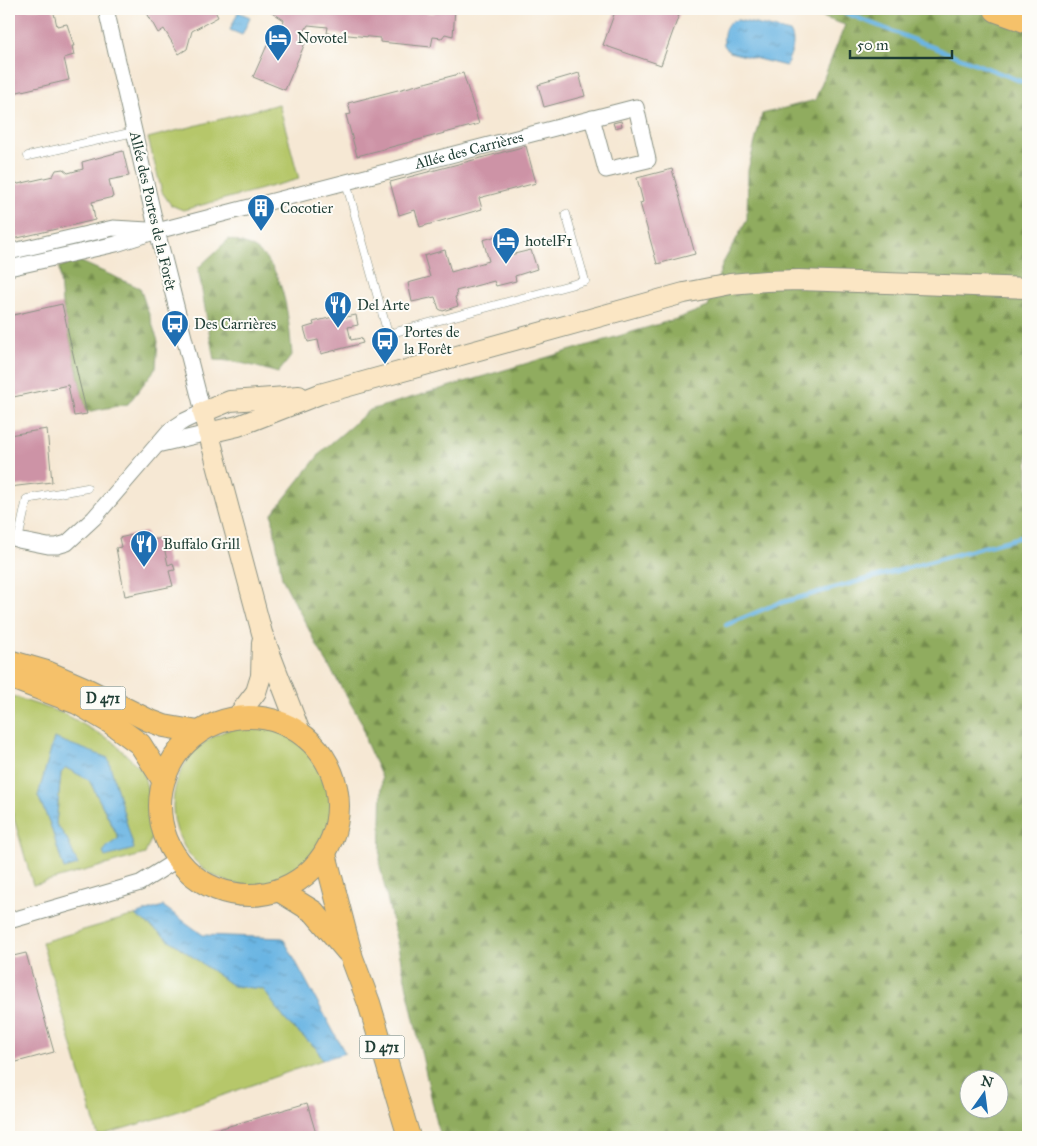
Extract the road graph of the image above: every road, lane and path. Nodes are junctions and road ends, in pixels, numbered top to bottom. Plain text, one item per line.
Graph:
1 (106, 9) edge
2 (997, 9) edge
3 (1028, 20) edge
4 (592, 118) junction
5 (134, 132) junction
6 (28, 156) dead end
7 (346, 182) junction
8 (566, 214) dead end
9 (156, 231) junction
10 (9, 252) edge
11 (9, 268) edge
12 (1028, 288) edge
13 (320, 394) junction
14 (203, 412) junction
15 (238, 426) junction
16 (208, 433) junction
17 (157, 445) junction
18 (217, 469) junction
19 (87, 488) dead end
20 (13, 538) edge
21 (262, 633) junction
22 (9, 661) edge
23 (9, 677) edge
24 (237, 717) junction
25 (198, 732) junction
26 (300, 732) junction
27 (163, 780) junction
28 (325, 854) junction
29 (177, 860) junction
30 (280, 891) junction
31 (9, 921) edge
32 (352, 958) junction
33 (409, 1137) edge

1 - 5 street, Allée des Portes de la Forêt
2 - 3 highway
4 - 4 street, Allée des Carrières
4 - 7 street, Allée des Carrières
5 - 6 lane
5 - 9 street, Allée des Portes de la Forêt
7 - 8 lane
7 - 9 street, Allée des Carrières
9 - 10 street
9 - 11 street
9 - 14 street, Allée des Portes de la Forêt
12 - 13 main road
13 - 14 main road
13 - 15 main road
14 - 16 main road
14 - 17 street
15 - 16 main road
15 - 18 main road
16 - 17 street
16 - 18 main road
17 - 20 street
18 - 21 main road
19 - 20 lane
21 - 24 main road
21 - 26 main road
22 - 25 main road, D 471
23 - 27 main road, D 471
24 - 25 main road
24 - 26 main road
25 - 27 main road
26 - 28 main road
27 - 29 main road
28 - 30 main road
28 - 32 main road, D 471
29 - 30 main road
29 - 31 street
30 - 32 main road, D 471
32 - 33 main road, D 471

